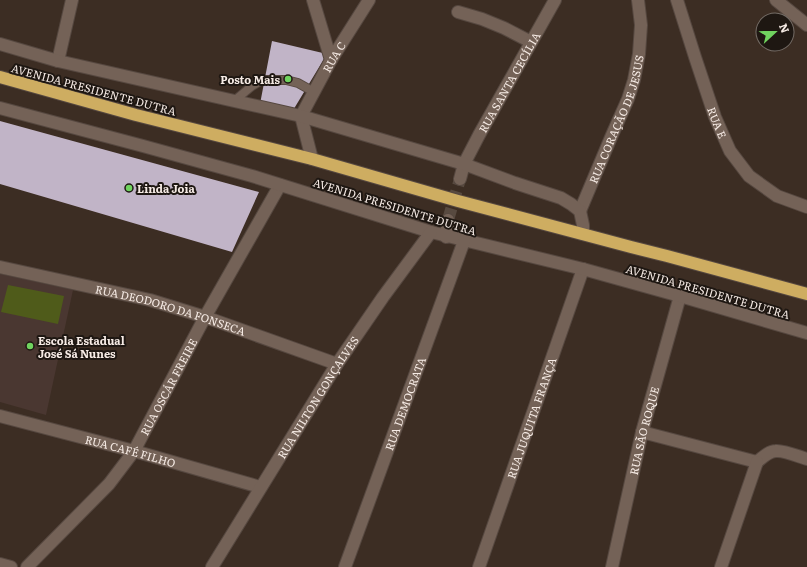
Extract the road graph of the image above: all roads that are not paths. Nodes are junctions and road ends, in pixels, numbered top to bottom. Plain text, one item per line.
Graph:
1 (72, 0) edge
2 (313, 0) edge
3 (369, 0) edge
4 (555, 0) edge
5 (638, 0) edge
6 (677, 0) edge
7 (776, 0) edge
8 (458, 12) dead end
9 (807, 25) edge
10 (532, 42) junction
11 (0, 44) edge
12 (331, 60) junction
13 (58, 61) junction
14 (0, 77) edge
15 (314, 92) junction
16 (234, 101) junction
17 (0, 108) edge
18 (301, 116) junction
19 (312, 159) junction
20 (464, 164) junction
21 (460, 179) tunnel mouth
22 (280, 185) junction
23 (807, 207) edge
24 (580, 211) junction
25 (448, 220) tunnel mouth
26 (431, 232) junction
27 (583, 234) junction
28 (446, 237) junction
29 (464, 241) junction
30 (0, 267) edge
31 (583, 269) junction
32 (807, 294) edge
33 (680, 296) junction
34 (206, 317) junction
35 (807, 333) edge
36 (337, 364) junction
37 (0, 416) edge
38 (642, 432) junction
39 (134, 451) junction
40 (807, 460) edge
41 (757, 462) junction
42 (260, 487) junction
43 (0, 564) edge
44 (11, 567) edge
45 (26, 567) edge
46 (212, 567) edge
47 (345, 567) edge
48 (480, 567) edge
49 (612, 567) edge
50 (721, 567) edge

1 - 13 street
2 - 12 street
3 - 12 street, RUA C
4 - 10 street, RUA SANTA CECÍLIA
5 - 24 street, RUA CORAÇÃO DE JESUS
6 - 23 street, RUA E
7 - 9 street
8 - 10 street
10 - 20 street, RUA SANTA CECÍLIA
11 - 13 street, AVENIDA PRESIDENTE DUTRA
12 - 15 street, RUA C
13 - 16 street, AVENIDA PRESIDENTE DUTRA
14 - 19 highway, AVENIDA PRESIDENTE DUTRA
15 - 16 lane
15 - 18 street, RUA C
16 - 18 street, AVENIDA PRESIDENTE DUTRA
17 - 22 street, AVENIDA PRESIDENTE DUTRA
18 - 19 street
18 - 20 street, AVENIDA PRESIDENTE DUTRA
19 - 27 highway, AVENIDA PRESIDENTE DUTRA
20 - 21 street, RUA SANTA CECÍLIA
20 - 24 street, AVENIDA PRESIDENTE DUTRA
22 - 26 street, AVENIDA PRESIDENTE DUTRA
22 - 34 street, RUA OSCÁR FREIRE
24 - 27 street
25 - 28 street
26 - 28 street, AVENIDA PRESIDENTE DUTRA
26 - 36 street, RUA NILTON GONÇALVES
27 - 32 highway, AVENIDA PRESIDENTE DUTRA
28 - 29 street, AVENIDA PRESIDENTE DUTRA
29 - 31 street, AVENIDA PRESIDENTE DUTRA
29 - 47 street, RUA DEMOCRATA
30 - 34 street, RUA DEODORO DA FONSECA
31 - 33 street, AVENIDA PRESIDENTE DUTRA
31 - 48 street, RUA JUQUITA FRANÇA
33 - 35 street, AVENIDA PRESIDENTE DUTRA
33 - 38 street, RUA SÃO ROQUE
34 - 36 street, RUA DEODORO DA FONSECA
34 - 39 street, RUA OSCÁR FREIRE
36 - 42 street, RUA NILTON GONÇALVES
37 - 39 street, RUA CAFÉ FILHO
38 - 41 street
38 - 49 street, RUA SÃO ROQUE
39 - 42 street, RUA CAFÉ FILHO
39 - 45 street, RUA OSCÁR FREIRE
40 - 41 street
41 - 50 street
42 - 46 street, RUA NILTON GONÇALVES
43 - 44 street

